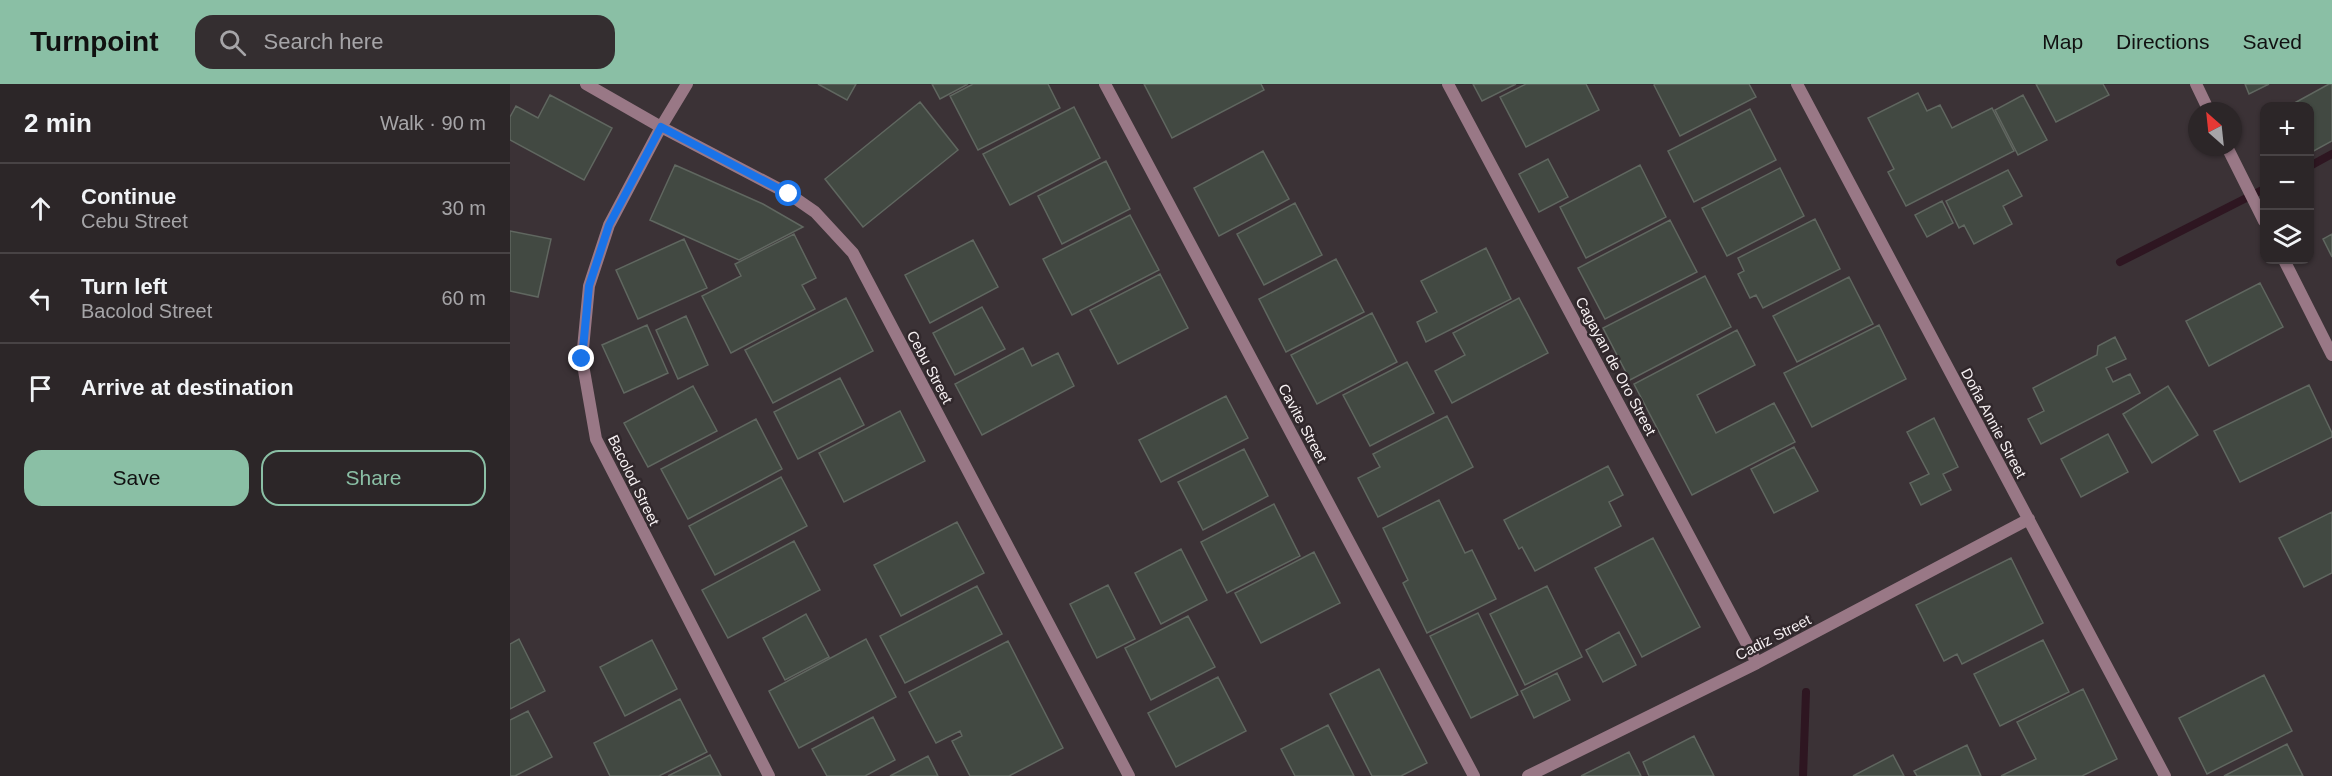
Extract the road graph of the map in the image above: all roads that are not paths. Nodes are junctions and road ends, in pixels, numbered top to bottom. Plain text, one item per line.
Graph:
1 (586, 84) edge
2 (687, 84) edge
3 (1105, 84) edge
4 (1448, 84) edge
5 (1797, 84) edge
6 (2196, 84) edge
7 (2205, 102) edge
8 (661, 127) junction
9 (2232, 156) edge
10 (2260, 211) edge
11 (2286, 264) edge
12 (2332, 355) edge
13 (2029, 519) junction
14 (1757, 663) junction
15 (769, 776) edge
16 (1129, 776) edge
17 (1474, 776) edge
18 (1528, 776) edge
19 (2165, 776) edge

1 - 8 street, Cebu Street
2 - 8 street, Bacolod Street
3 - 17 street, Cavite Street
4 - 14 street, Cagayan de Oro Street
5 - 13 street, Doña Annie Street
6 - 7 street
8 - 15 street, Bacolod Street
8 - 16 street, Cebu Street
9 - 10 street
11 - 12 street
13 - 14 street, Cadiz Street
13 - 19 street, Doña Annie Street
14 - 18 street, Cadiz Street

